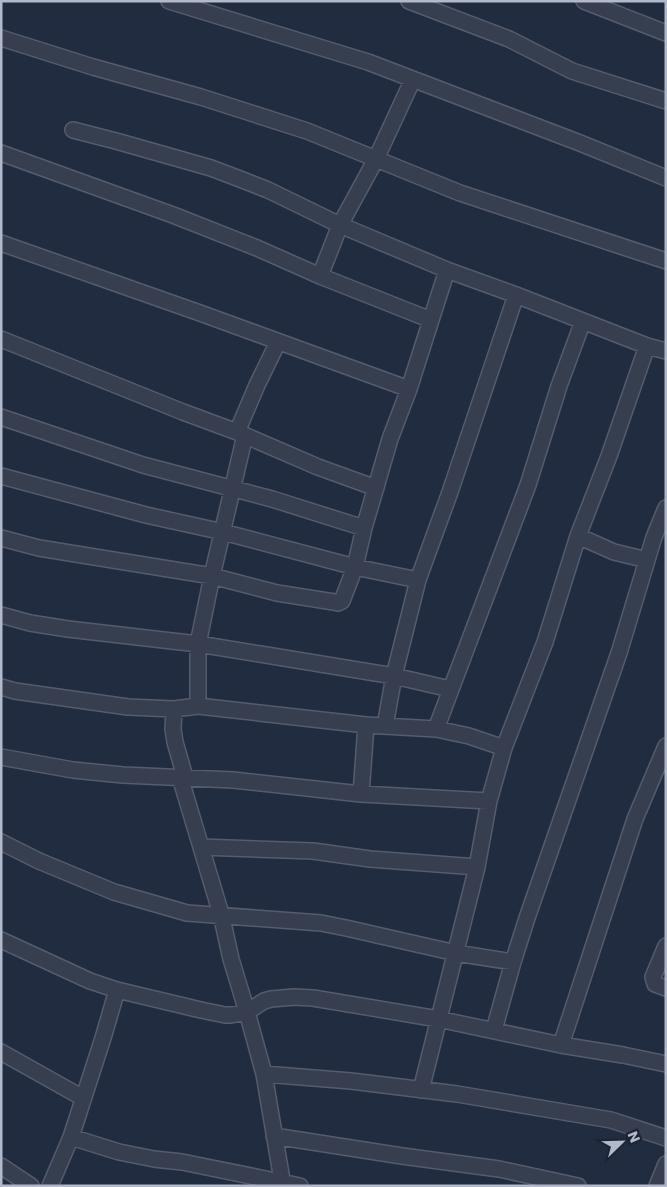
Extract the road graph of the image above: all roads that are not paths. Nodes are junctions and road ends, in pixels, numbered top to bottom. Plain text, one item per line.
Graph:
1 (169, 1) edge
2 (409, 1) edge
3 (584, 1) edge
4 (431, 5) edge
5 (666, 32) edge
6 (1, 38) edge
7 (413, 79) junction
8 (666, 101) edge
9 (73, 130) dead end
10 (1, 152) edge
11 (382, 162) junction
12 (666, 178) edge
13 (340, 225) junction
14 (1, 243) edge
15 (666, 261) edge
16 (447, 270) junction
17 (320, 276) junction
18 (516, 294) junction
19 (430, 320) junction
20 (583, 321) junction
21 (1, 339) edge
22 (278, 342) junction
23 (647, 346) junction
24 (666, 351) edge
25 (409, 389) junction
26 (1, 418) edge
27 (241, 433) junction
28 (1, 476) edge
29 (232, 487) junction
30 (376, 488) junction
31 (666, 508) edge
32 (364, 528) junction
33 (223, 532) junction
34 (578, 536) junction
35 (1, 538) edge
36 (647, 560) junction
37 (355, 567) junction
38 (212, 576) junction
39 (418, 580) junction
40 (1, 615) edge
41 (198, 644) junction
42 (394, 676) junction
43 (1, 687) edge
44 (450, 689) junction
45 (198, 706) junction
46 (174, 709) junction
47 (366, 725) junction
48 (385, 726) junction
49 (436, 729) junction
50 (666, 746) edge
51 (504, 748) junction
52 (1, 757) edge
53 (183, 777) junction
54 (361, 794) junction
55 (489, 801) junction
56 (1, 842) edge
57 (201, 847) junction
58 (477, 868) junction
59 (221, 914) junction
60 (1, 940) edge
61 (666, 946) edge
62 (456, 954) junction
63 (513, 962) junction
64 (666, 988) edge
65 (117, 990) junction
66 (248, 1012) junction
67 (438, 1018) junction
68 (494, 1030) junction
69 (562, 1045) junction
70 (1, 1052) edge
71 (666, 1064) edge
72 (264, 1074) junction
73 (421, 1090) junction
74 (83, 1098) junction
75 (274, 1136) junction
76 (71, 1137) junction
77 (666, 1138) edge
78 (666, 1164) edge
79 (1, 1166) edge
80 (283, 1184) edge
81 (31, 1186) edge
82 (50, 1186) edge
83 (300, 1186) edge
84 (578, 1186) edge
85 (657, 1186) edge

1 - 7 street
2 - 4 street
3 - 5 street
4 - 8 street
6 - 11 street
7 - 11 street
7 - 12 street
9 - 13 street
10 - 17 street
11 - 13 street
11 - 15 street
13 - 16 street
13 - 17 street
14 - 22 street
16 - 18 street
16 - 19 street
17 - 19 street
18 - 20 street
18 - 39 street
19 - 25 street
20 - 23 street
20 - 44 street
21 - 27 street
22 - 25 street
22 - 27 street
23 - 24 street
23 - 34 street
25 - 30 street
26 - 29 street
27 - 29 street
27 - 30 street
28 - 33 street
29 - 32 street
29 - 33 street
30 - 32 street
31 - 36 street
32 - 37 street
33 - 37 street
33 - 38 street
34 - 36 street
34 - 51 street
35 - 38 street
36 - 63 street
37 - 38 street
37 - 39 street
38 - 41 street
39 - 42 street
40 - 41 street
41 - 42 street
41 - 45 street
42 - 44 street
42 - 48 street
43 - 46 street
44 - 49 street
45 - 46 street
45 - 47 street
46 - 53 street
47 - 48 street
47 - 54 street
48 - 49 street
49 - 51 street
50 - 69 street
51 - 55 street
52 - 53 street
53 - 54 street
53 - 57 street
54 - 55 street
55 - 58 street
56 - 59 street
57 - 58 street
57 - 59 street
58 - 62 street
59 - 62 street
59 - 66 street
60 - 65 street
61 - 64 street
62 - 63 street
62 - 67 street
63 - 68 street
65 - 66 street
65 - 74 street
66 - 67 street
66 - 72 street
67 - 68 street
67 - 73 street
68 - 69 street
69 - 71 street
70 - 74 street
72 - 73 street
72 - 75 street
73 - 77 street
74 - 76 street
75 - 80 street
75 - 84 street
76 - 80 street
76 - 82 street
78 - 85 street
79 - 81 street
80 - 83 street

